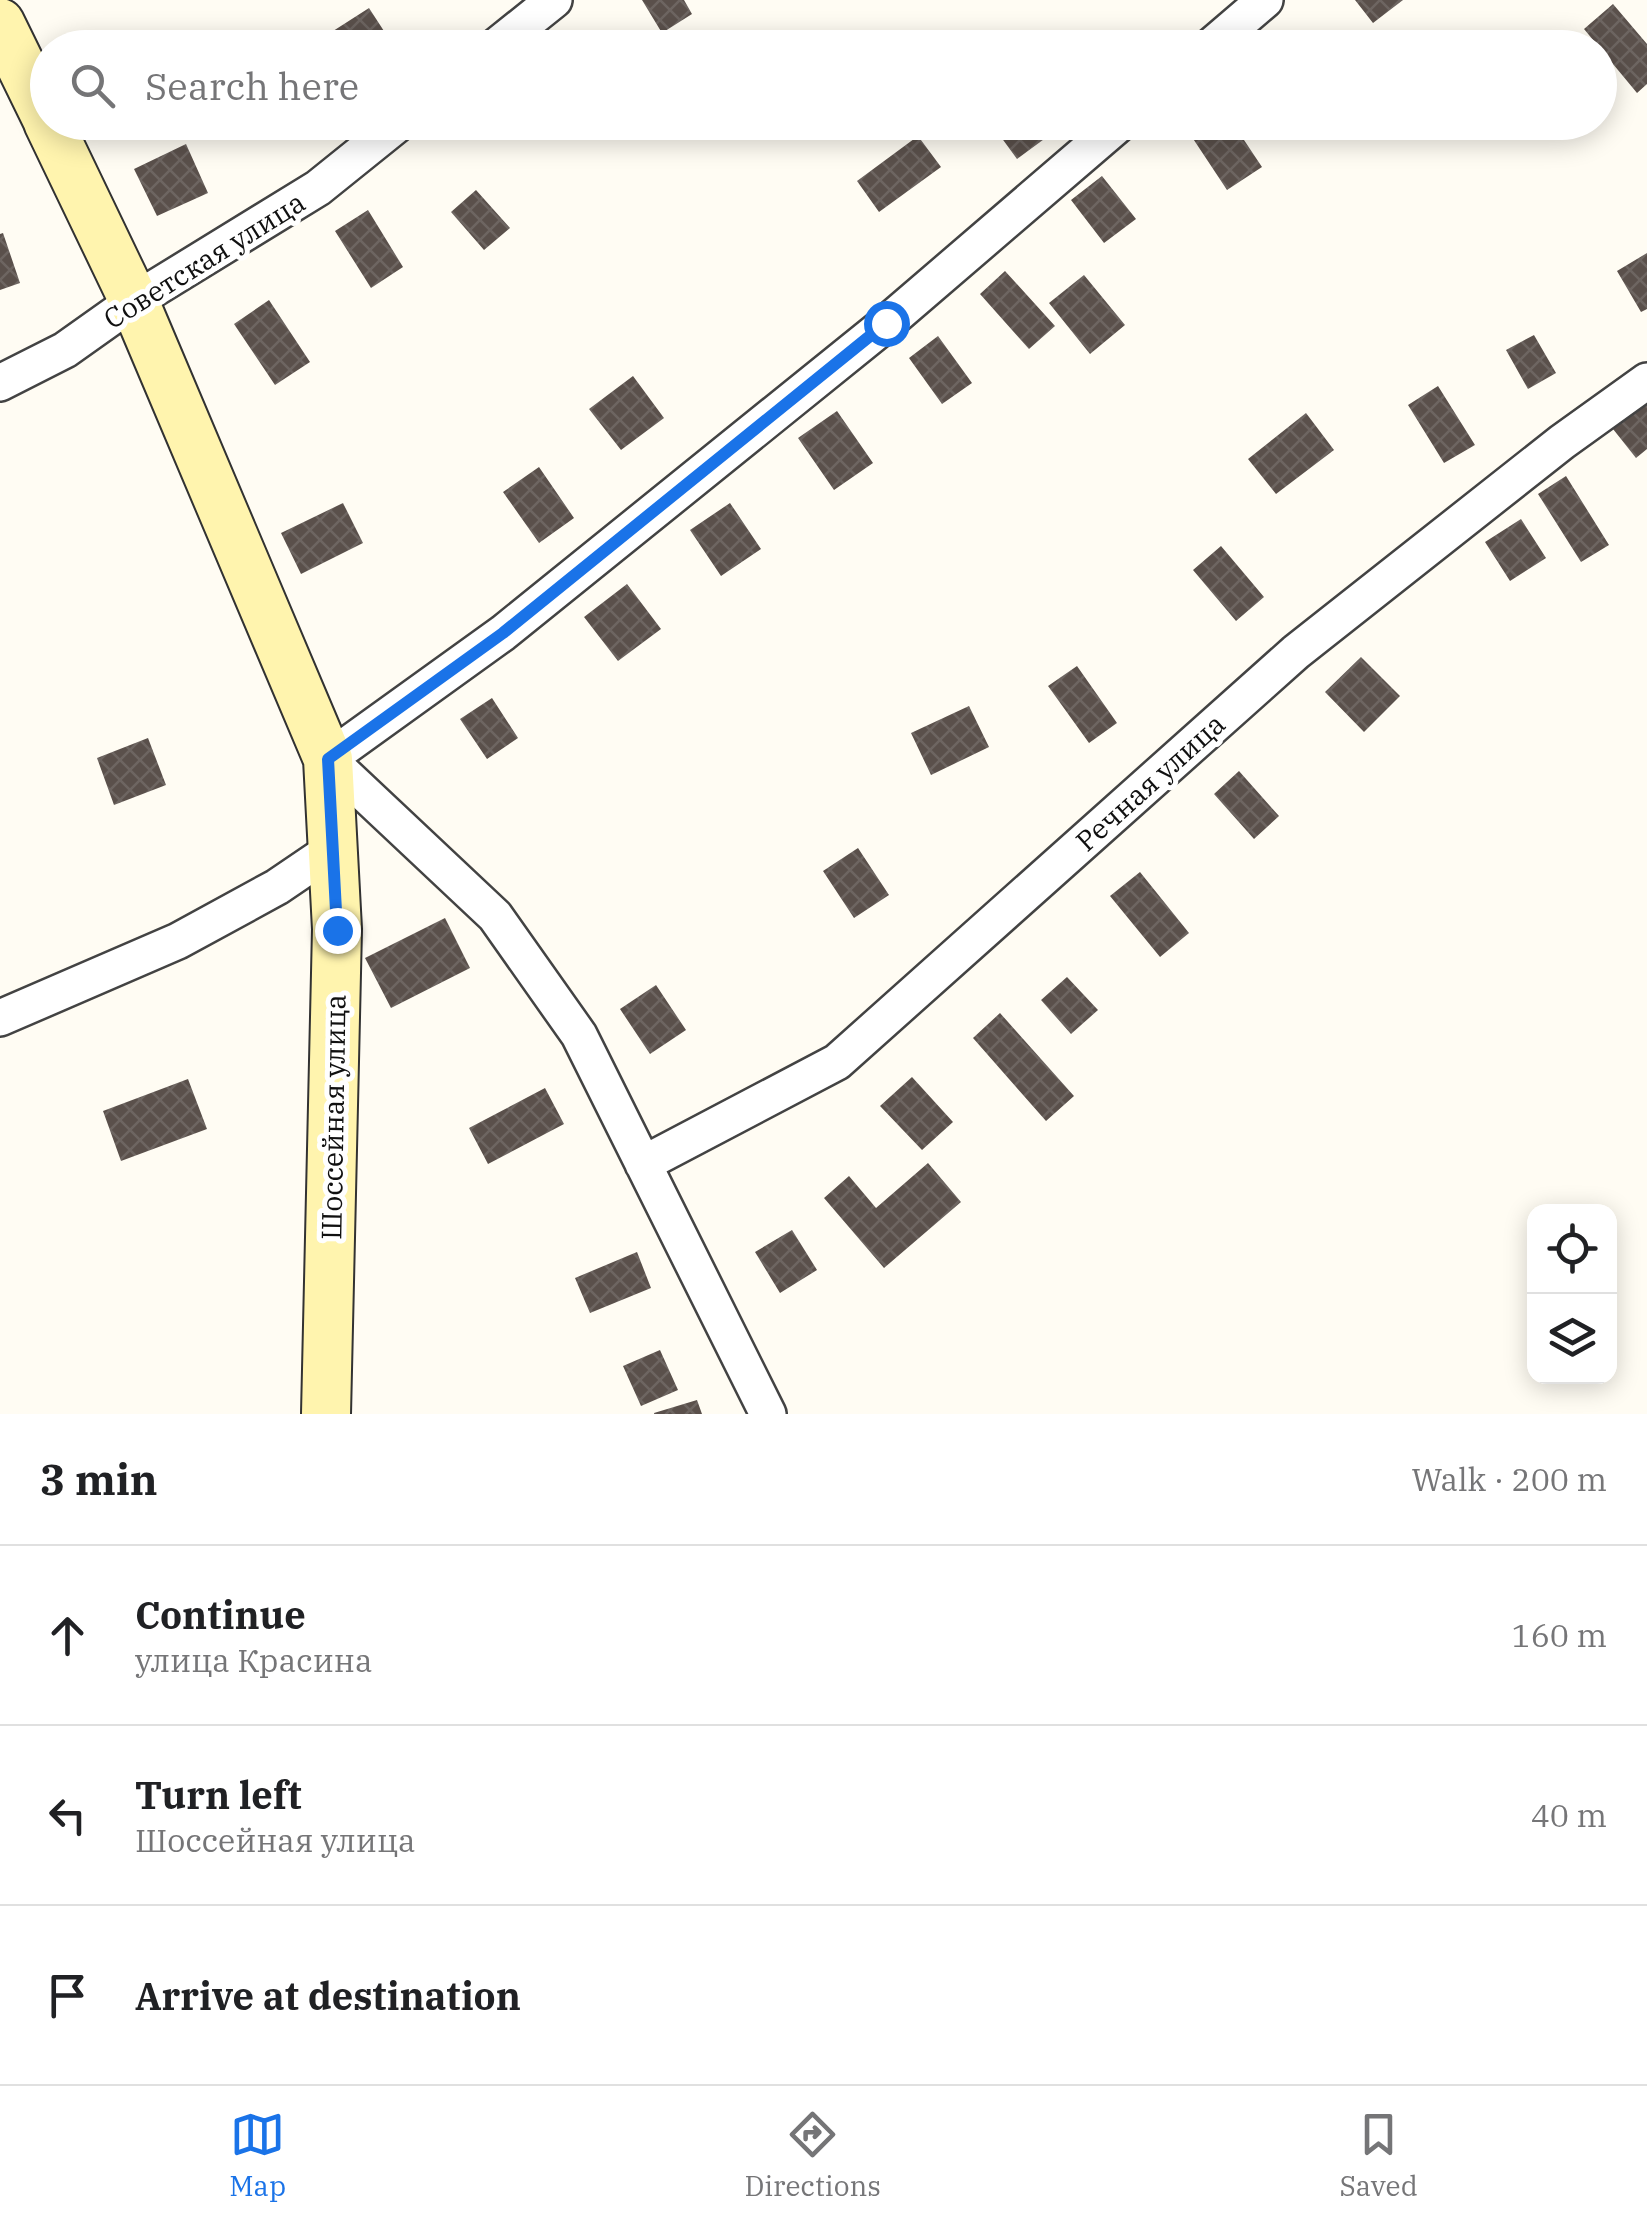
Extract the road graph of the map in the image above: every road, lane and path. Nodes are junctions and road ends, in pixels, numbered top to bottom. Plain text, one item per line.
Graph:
1 (554, 0) edge
2 (1265, 0) edge
3 (0, 22) edge
4 (516, 30) edge
5 (1230, 30) edge
6 (30, 84) edge
7 (57, 140) edge
8 (378, 140) edge
9 (1101, 140) edge
10 (134, 301) junction
11 (1647, 381) edge
12 (0, 384) edge
13 (328, 759) junction
14 (332, 849) junction
15 (0, 1018) edge
16 (643, 1164) junction
17 (326, 1414) edge
18 (768, 1414) edge

1 - 4 street
2 - 5 street
3 - 6 main road
7 - 10 main road
8 - 10 street, Советская улица
9 - 13 street
10 - 12 street, Советская улица
10 - 13 main road
11 - 16 street, Речная улица
13 - 14 main road, Шоссейная улица
13 - 16 street
14 - 15 street
14 - 17 main road, Шоссейная улица
16 - 18 street

